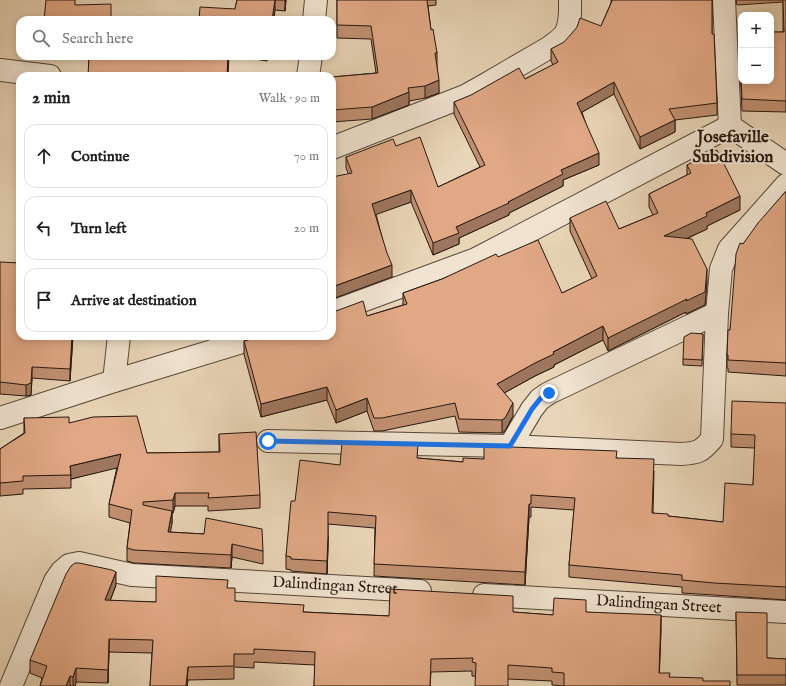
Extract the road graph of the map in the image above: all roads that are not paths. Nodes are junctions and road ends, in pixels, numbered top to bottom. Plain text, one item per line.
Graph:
1 (316, 0) edge
2 (570, 0) edge
3 (724, 0) edge
4 (314, 16) edge
5 (310, 60) edge
6 (0, 70) edge
7 (17, 72) edge
8 (309, 72) edge
9 (730, 126) junction
10 (336, 146) edge
11 (786, 164) edge
12 (786, 185) edge
13 (336, 311) edge
14 (717, 313) junction
15 (119, 340) edge
16 (249, 340) edge
17 (114, 381) junction
18 (0, 418) edge
19 (268, 441) dead end
20 (510, 446) junction
21 (443, 593) edge
22 (467, 594) edge
23 (786, 612) edge
24 (11, 686) edge

1 - 4 street
2 - 10 street
3 - 9 street
5 - 8 street
6 - 7 street
9 - 11 street
9 - 13 street
12 - 14 street
14 - 20 street
14 - 20 street
15 - 17 street
16 - 17 street
17 - 18 street
19 - 20 street
21 - 24 street, Dalindingan Street
22 - 23 street, Dalindingan Street

